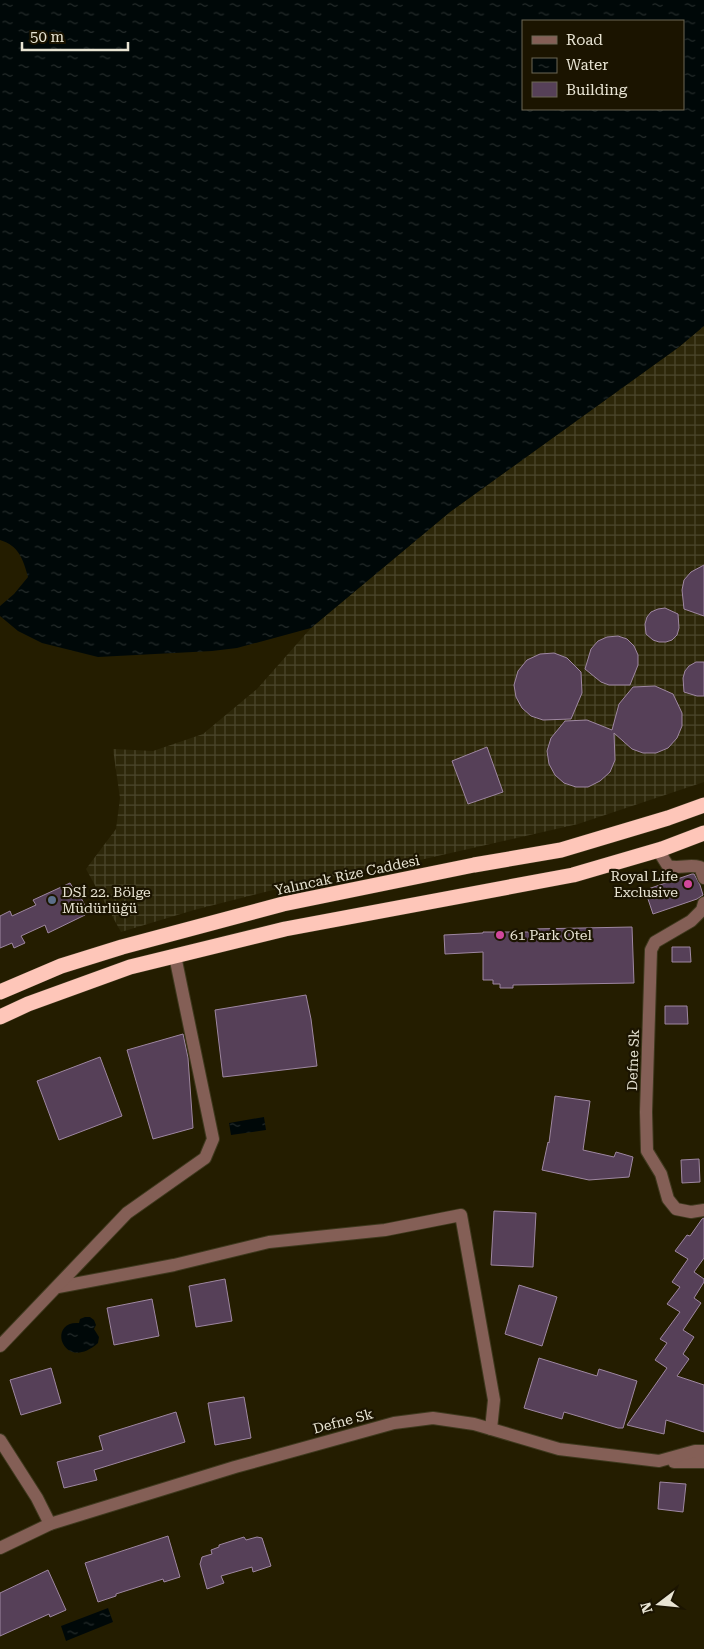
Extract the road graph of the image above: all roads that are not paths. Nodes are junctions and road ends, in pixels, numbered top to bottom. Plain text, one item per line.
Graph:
1 (704, 805) edge
2 (704, 833) edge
3 (658, 850) junction
4 (704, 878) edge
5 (704, 903) edge
6 (174, 956) junction
7 (0, 992) edge
8 (0, 1018) edge
9 (704, 1210) edge
10 (58, 1287) junction
11 (0, 1346) edge
12 (491, 1429) junction
13 (0, 1440) edge
14 (704, 1451) edge
15 (659, 1461) junction
16 (704, 1462) edge
17 (50, 1524) junction
18 (0, 1548) edge

1 - 7 highway, Yalıncak Rize Caddesi
2 - 3 highway
3 - 4 street
3 - 6 highway
5 - 9 street, Defne Sk
6 - 8 highway
6 - 10 street
10 - 11 street
10 - 12 street
12 - 15 street, Defne Sk
12 - 17 street, Defne Sk
13 - 17 street
14 - 15 street, Defne Sk
15 - 16 street
17 - 18 street, Defne Sk

